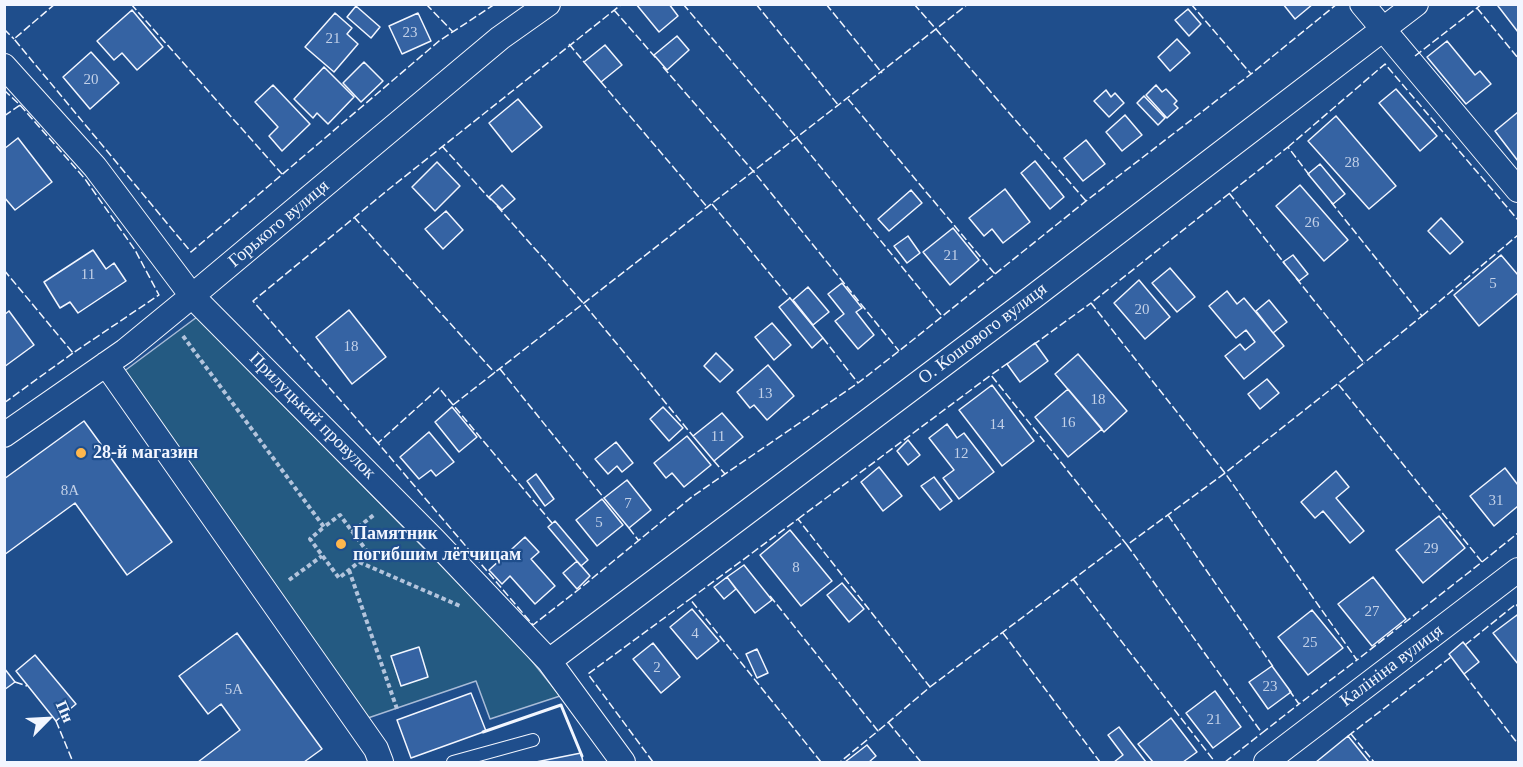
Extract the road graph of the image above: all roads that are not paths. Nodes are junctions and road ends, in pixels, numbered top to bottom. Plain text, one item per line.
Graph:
1 (548, 4) edge
2 (1362, 4) edge
3 (1416, 4) edge
4 (1383, 29) junction
5 (4, 66) edge
6 (1518, 190) edge
7 (192, 296) junction
8 (106, 364) junction
9 (4, 435) edge
10 (1518, 570) edge
11 (549, 661) junction
12 (533, 740) dead end
13 (381, 762) edge
14 (453, 762) edge
15 (623, 762) edge
16 (1266, 762) edge

1 - 7 street, Горького вулиця
2 - 4 street
3 - 4 street, О. Кошового вулиця
4 - 6 street
4 - 11 street, О. Кошового вулиця
5 - 7 street, Прилуцький провулок
7 - 8 street, Горького вулиця
7 - 11 street, Прилуцький провулок
8 - 9 street, Горького вулиця
8 - 13 street
10 - 16 street, Калініна вулиця
11 - 15 street, Прилуцький провулок
12 - 14 lane

